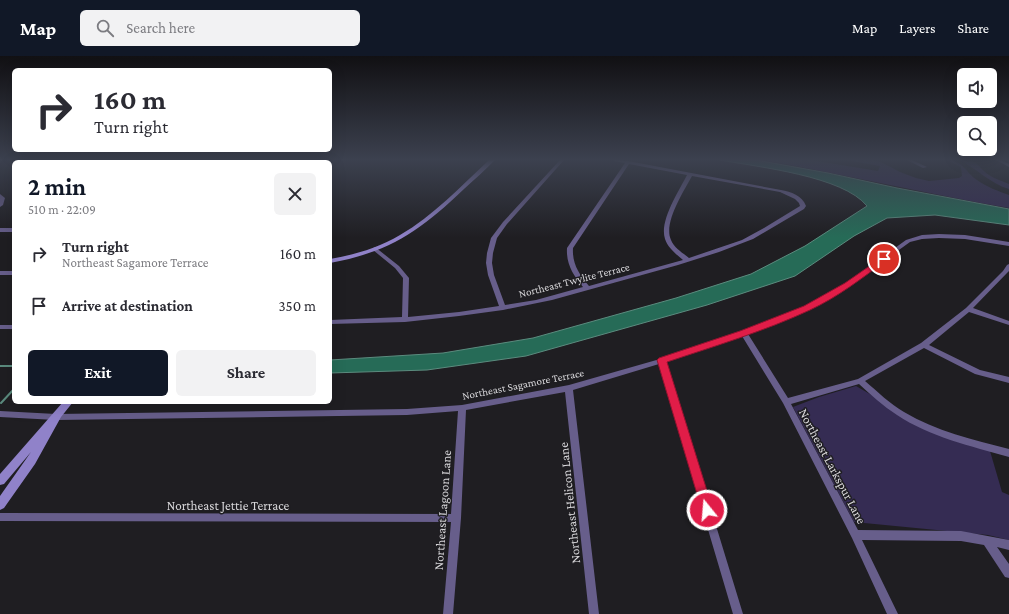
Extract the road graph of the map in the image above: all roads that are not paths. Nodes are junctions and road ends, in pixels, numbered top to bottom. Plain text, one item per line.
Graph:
1 (463, 186) edge
2 (538, 186) edge
3 (612, 186) edge
4 (684, 186) edge
5 (754, 186) edge
6 (0, 196) edge
7 (0, 205) edge
8 (0, 230) edge
9 (12, 230) edge
10 (1009, 244) edge
11 (375, 249) junction
12 (332, 260) edge
13 (687, 260) junction
14 (1008, 271) edge
15 (0, 273) edge
16 (12, 273) edge
17 (587, 288) junction
18 (503, 308) junction
19 (968, 309) junction
20 (405, 320) junction
21 (332, 322) edge
22 (1009, 323) edge
23 (12, 327) edge
24 (0, 328) edge
25 (744, 333) junction
26 (924, 345) junction
27 (662, 360) junction
28 (1009, 380) edge
29 (860, 381) junction
30 (569, 388) junction
31 (786, 402) junction
32 (66, 404) edge
33 (462, 408) junction
34 (0, 414) edge
35 (56, 416) junction
36 (1009, 453) edge
37 (0, 481) edge
38 (0, 505) edge
39 (0, 517) edge
40 (456, 518) junction
41 (855, 535) junction
42 (986, 540) junction
43 (1009, 545) edge
44 (1009, 573) edge
45 (448, 614) edge
46 (594, 614) edge
47 (738, 614) edge
48 (893, 614) edge

1 - 11 main road
2 - 18 street
3 - 17 street
4 - 13 street
5 - 13 street, Northeast Twylite Terrace
6 - 7 street
8 - 9 street
10 - 25 street, Northeast Sagamore Terrace
11 - 12 main road
11 - 20 street
13 - 17 street, Northeast Twylite Terrace
14 - 19 street
15 - 16 street
17 - 18 street, Northeast Twylite Terrace
18 - 20 street, Northeast Twylite Terrace
19 - 22 street
19 - 26 street
20 - 21 street, Northeast Twylite Terrace
23 - 24 street
25 - 27 street, Northeast Sagamore Terrace
25 - 31 street, Northeast Larkspur Lane
26 - 28 street
26 - 29 street
27 - 30 street, Northeast Sagamore Terrace
27 - 47 street
29 - 31 street
29 - 36 street
30 - 33 street, Northeast Sagamore Terrace
30 - 46 street, Northeast Helicon Lane
31 - 41 street, Northeast Larkspur Lane
32 - 35 main road
33 - 35 street, Northeast Sagamore Terrace
33 - 40 street, Northeast Lagoon Lane
34 - 35 street, Northeast Sagamore Terrace
35 - 37 main road
35 - 38 main road
39 - 40 street, Northeast Jettie Terrace
40 - 45 street, Northeast Lagoon Lane
41 - 42 street
41 - 48 street, Northeast Larkspur Lane
42 - 43 street
42 - 44 street

